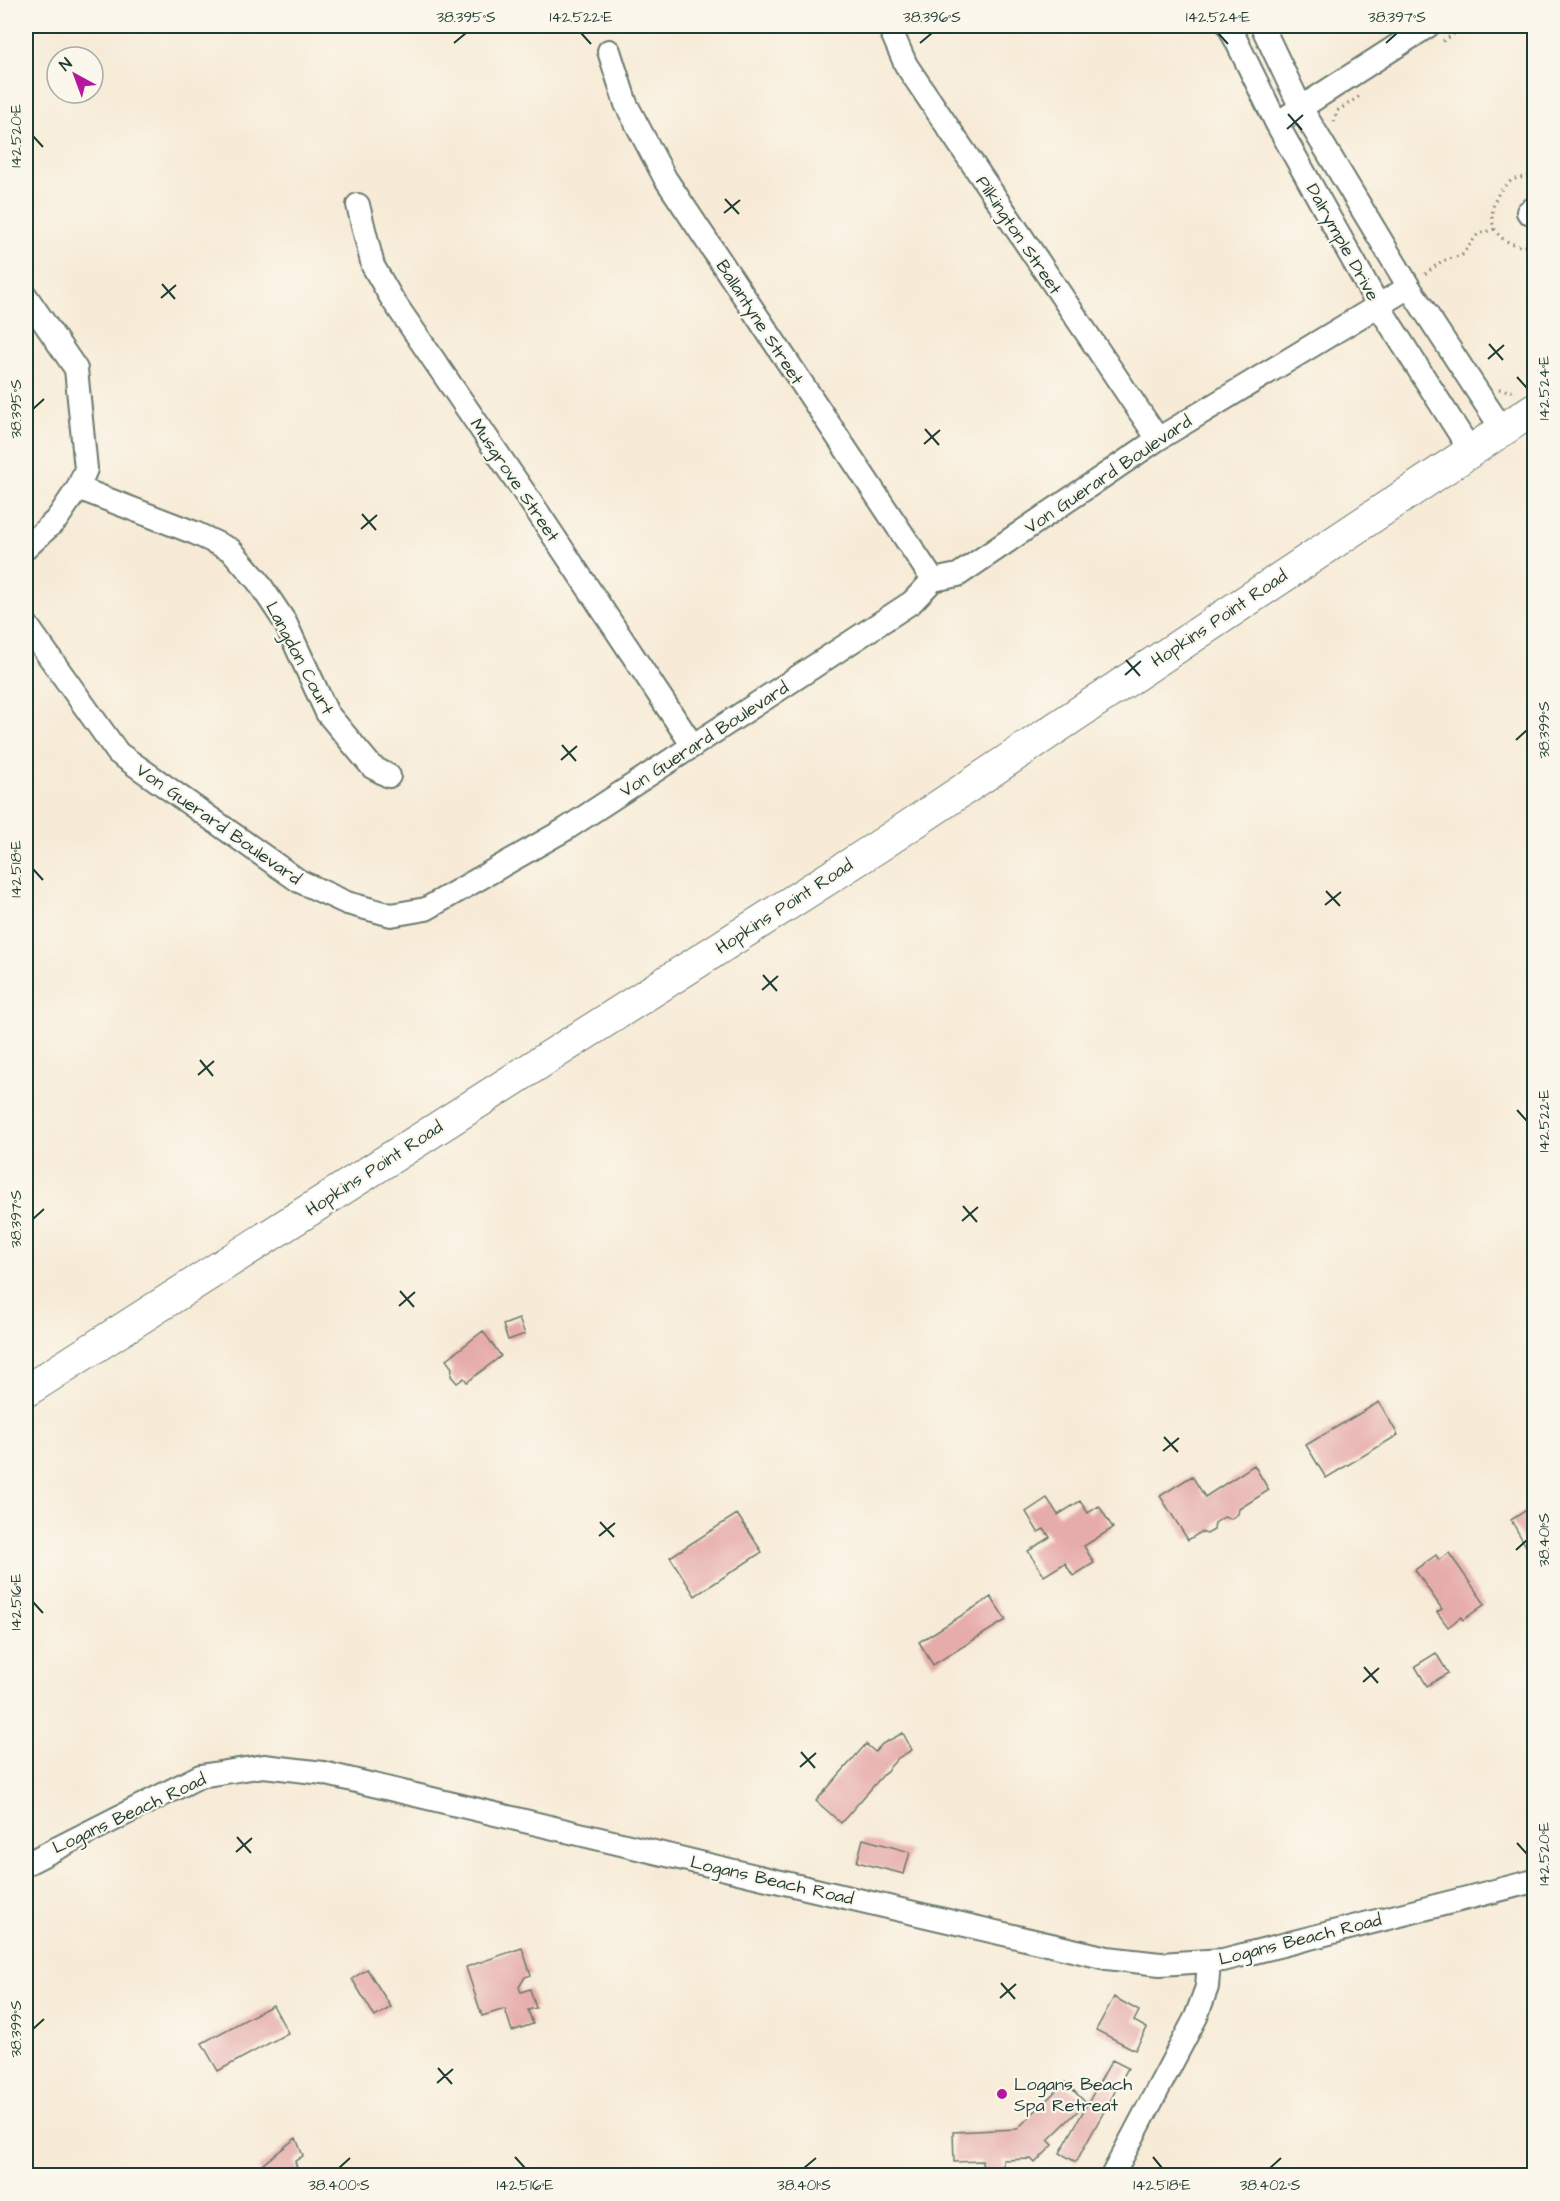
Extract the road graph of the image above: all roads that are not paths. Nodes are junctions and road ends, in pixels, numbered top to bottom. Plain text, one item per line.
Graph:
1 (889, 26) edge
2 (1229, 26) edge
3 (1262, 26) edge
4 (1432, 35) edge
5 (609, 51) dead end
6 (1301, 108) junction
7 (1277, 124) junction
8 (358, 205) dead end
9 (1415, 282) junction
10 (26, 296) edge
11 (1378, 305) junction
12 (1534, 409) edge
13 (1502, 429) junction
14 (1158, 439) junction
15 (1470, 450) junction
16 (78, 488) junction
17 (26, 548) edge
18 (933, 580) junction
19 (26, 624) edge
20 (693, 746) junction
21 (389, 776) dead end
22 (26, 1391) edge
23 (26, 1864) edge
24 (1534, 1881) edge
25 (1209, 1961) junction
26 (1112, 2175) edge

1 - 14 street, Pilkington Street
2 - 7 street, Dalrymple Drive
3 - 6 street, Dalrymple Drive
4 - 6 street
5 - 18 street, Ballantyne Street
6 - 7 street
6 - 9 street, Dalrymple Drive
7 - 11 street, Dalrymple Drive
8 - 20 street, Musgrove Street
9 - 11 street, Von Guerard Boulevard
9 - 13 street, Dalrymple Drive
10 - 16 street
11 - 14 street, Von Guerard Boulevard
11 - 15 street, Dalrymple Drive
12 - 13 street, Hopkins Point Road
13 - 15 street, Hopkins Point Road
14 - 18 street, Von Guerard Boulevard
15 - 22 street, Hopkins Point Road
16 - 17 street
16 - 21 street, Langdon Court
18 - 20 street, Von Guerard Boulevard
19 - 20 street, Von Guerard Boulevard
23 - 25 street, Logans Beach Road
24 - 25 street, Logans Beach Road
25 - 26 street

